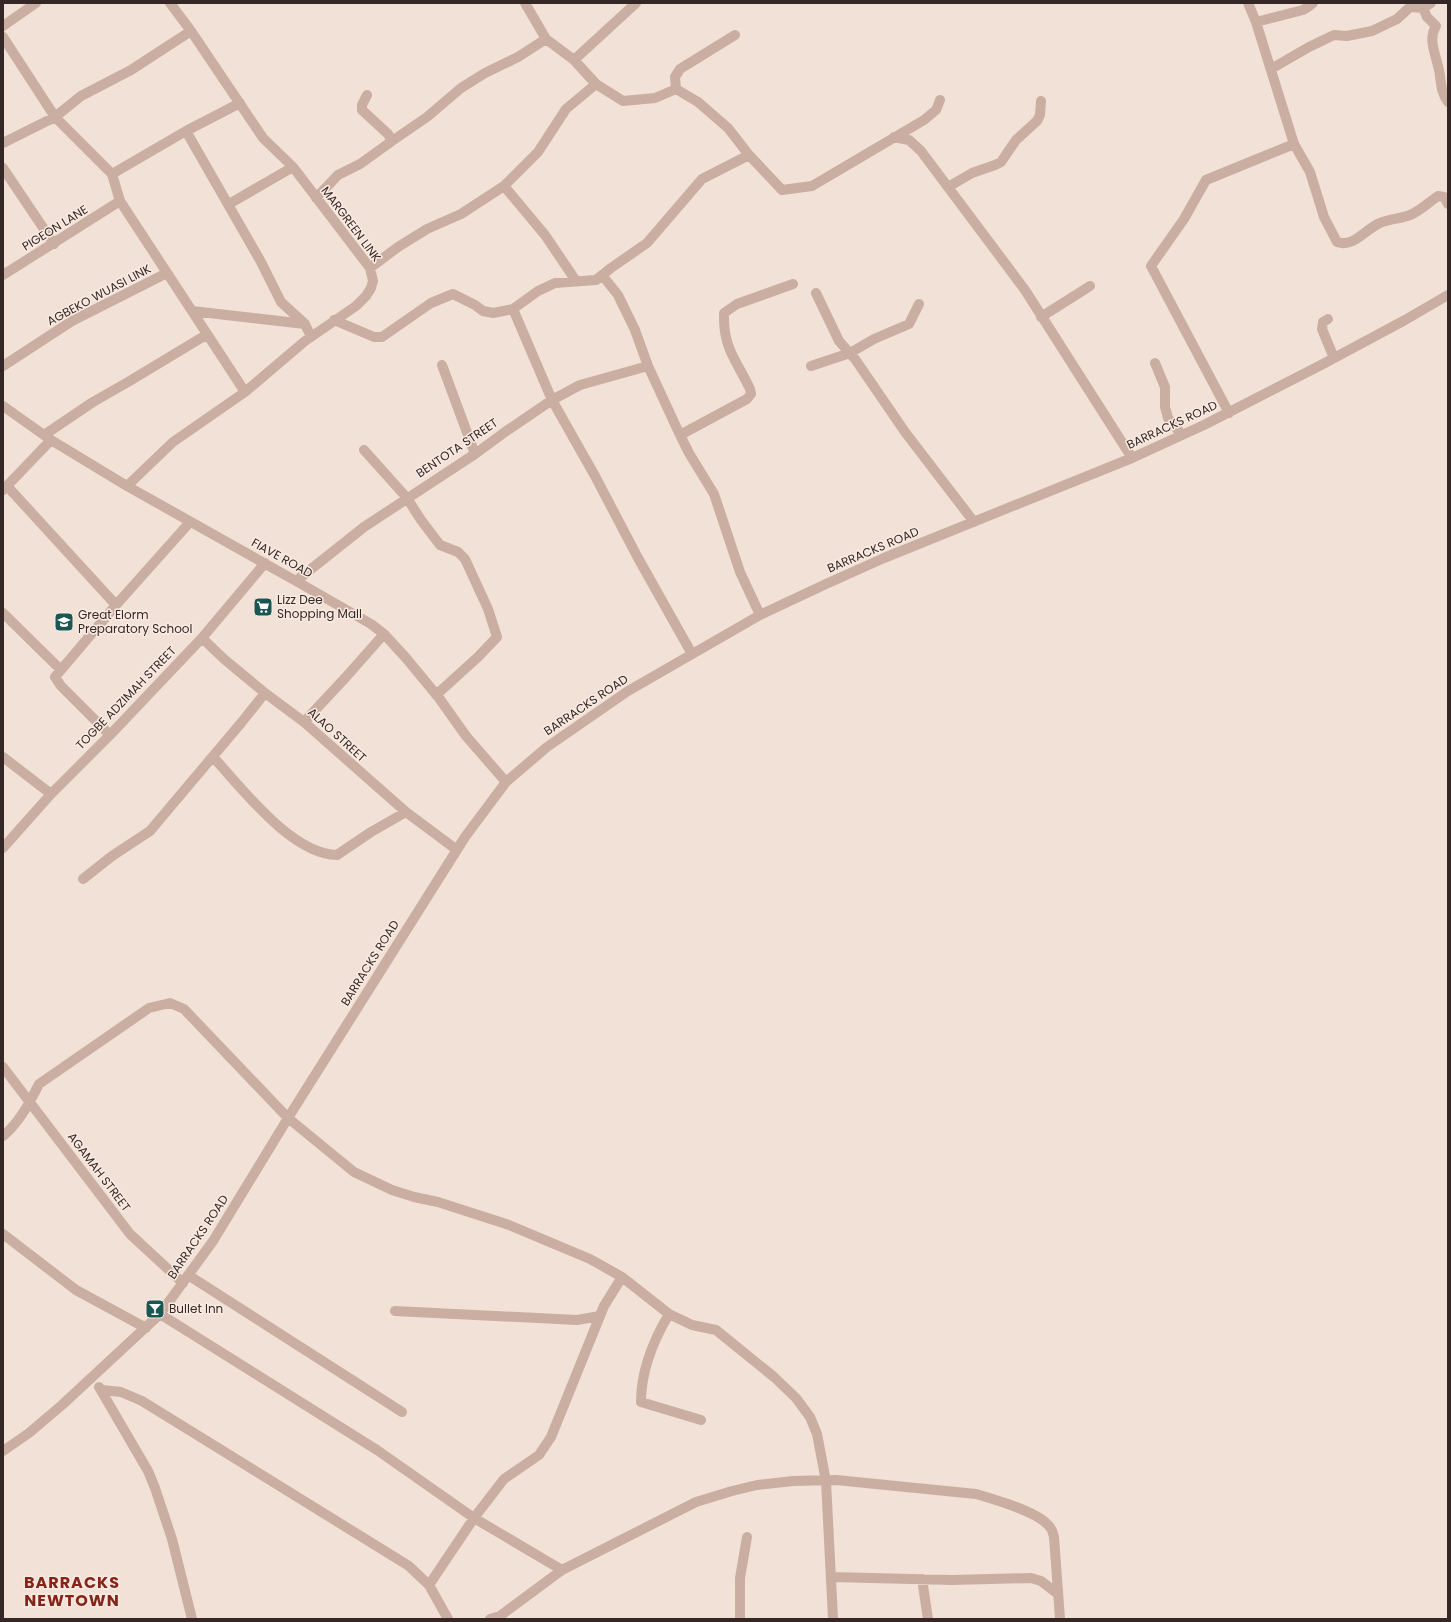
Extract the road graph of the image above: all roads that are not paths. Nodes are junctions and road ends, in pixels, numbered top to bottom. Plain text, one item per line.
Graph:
1 (36, 3) edge
2 (170, 3) edge
3 (525, 3) edge
4 (636, 3) edge
5 (1248, 3) edge
6 (1312, 3) edge
7 (1427, 5) edge
8 (1256, 22) junction
9 (3, 26) edge
10 (191, 31) junction
11 (735, 35) dead end
12 (3, 37) edge
13 (546, 39) junction
14 (574, 60) junction
15 (1271, 69) junction
16 (596, 84) junction
17 (676, 89) junction
18 (367, 95) dead end
19 (940, 100) dead end
20 (1041, 101) dead end
21 (1448, 102) edge
22 (240, 103) junction
23 (55, 117) junction
24 (186, 131) junction
25 (894, 137) junction
26 (392, 142) junction
27 (3, 143) edge
28 (1294, 144) junction
29 (749, 155) junction
30 (293, 167) junction
31 (3, 168) edge
32 (112, 174) junction
33 (504, 186) junction
34 (948, 187) junction
35 (316, 198) junction
36 (120, 201) junction
37 (229, 204) junction
38 (1448, 204) edge
39 (54, 244) junction
40 (370, 268) junction
41 (167, 273) junction
42 (3, 275) edge
43 (602, 275) junction
44 (576, 281) junction
45 (793, 284) dead end
46 (1090, 286) dead end
47 (816, 293) dead end
48 (1448, 295) edge
49 (919, 304) dead end
50 (513, 309) junction
51 (192, 311) junction
52 (1041, 317) junction
53 (1328, 319) dead end
54 (334, 320) junction
55 (305, 324) junction
56 (206, 335) junction
57 (311, 337) junction
58 (850, 353) junction
59 (1334, 358) junction
60 (1155, 363) dead end
61 (442, 365) dead end
62 (3, 366) edge
63 (648, 366) junction
64 (811, 366) dead end
65 (245, 392) junction
66 (552, 400) junction
67 (3, 406) edge
68 (1229, 413) junction
69 (680, 435) junction
70 (1182, 435) junction
71 (47, 437) junction
72 (364, 450) dead end
73 (475, 454) junction
74 (1132, 458) junction
75 (127, 486) junction
76 (5, 488) edge
77 (407, 498) junction
78 (190, 522) junction
79 (974, 522) junction
80 (265, 563) junction
81 (296, 581) junction
82 (116, 605) junction
83 (3, 613) edge
84 (760, 615) junction
85 (384, 634) junction
86 (202, 638) junction
87 (692, 654) junction
88 (62, 670) junction
89 (265, 692) junction
90 (436, 695) junction
91 (304, 722) junction
92 (110, 735) junction
93 (213, 756) junction
94 (3, 757) edge
95 (506, 782) junction
96 (51, 794) junction
97 (406, 812) junction
98 (3, 848) edge
99 (457, 850) junction
100 (83, 879) dead end
101 (3, 1067) edge
102 (30, 1102) junction
103 (288, 1118) junction
104 (3, 1136) edge
105 (3, 1234) edge
106 (622, 1277) junction
107 (186, 1279) junction
108 (395, 1311) dead end
109 (160, 1314) junction
110 (669, 1314) junction
111 (600, 1316) junction
112 (146, 1328) junction
113 (90, 1381) junction
114 (102, 1390) junction
115 (402, 1412) dead end
116 (701, 1420) dead end
117 (3, 1451) edge
118 (826, 1481) junction
119 (474, 1518) junction
120 (747, 1538) dead end
121 (562, 1570) junction
122 (831, 1577) junction
123 (922, 1579) junction
124 (429, 1585) junction
125 (1058, 1594) junction
126 (498, 1617) edge
127 (192, 1619) edge
128 (448, 1619) edge
129 (490, 1619) edge
130 (740, 1619) edge
131 (833, 1619) edge
132 (928, 1619) edge
133 (1060, 1619) edge

1 - 9 street
2 - 10 street, MARGREEN LINK
3 - 13 street
4 - 14 street
5 - 8 street
6 - 8 street
7 - 15 street
7 - 21 street
8 - 15 street
10 - 22 street, MARGREEN LINK
10 - 23 street
11 - 17 street
12 - 23 street
13 - 14 street
13 - 26 street
14 - 16 street
15 - 28 street
16 - 17 street
16 - 33 street
17 - 29 street
18 - 26 street
19 - 25 street
20 - 34 street
22 - 24 street
22 - 30 street, MARGREEN LINK
23 - 27 street
23 - 32 street
24 - 32 street
24 - 37 street
25 - 29 street
25 - 34 street
26 - 35 street
28 - 38 street
28 - 68 street
29 - 43 street
30 - 35 street, MARGREEN LINK
30 - 37 street
31 - 39 street
32 - 36 street
33 - 40 street
33 - 44 street
34 - 52 street
35 - 40 street, MARGREEN LINK
36 - 39 street, PIGEON LANE
36 - 41 street
37 - 55 street
39 - 42 street, PIGEON LANE
40 - 54 street, MARGREEN LINK
41 - 51 street
41 - 62 street, AGBEKO WUASI LINK
43 - 44 street
43 - 63 street
44 - 50 street
45 - 69 street
46 - 52 street
47 - 58 street
48 - 59 street, BARRACKS ROAD
49 - 58 street
50 - 54 street
50 - 66 street
51 - 55 street
51 - 56 street
52 - 74 street
53 - 59 street
54 - 57 street, MARGREEN LINK
55 - 57 street
56 - 65 street
56 - 71 street
57 - 65 street, MARGREEN LINK
58 - 64 street
58 - 79 street
59 - 68 street, BARRACKS ROAD
60 - 70 street
61 - 73 street
63 - 66 street, BENTOTA STREET
63 - 69 street
65 - 75 street, MARGREEN LINK
66 - 73 street, BENTOTA STREET
66 - 87 street
67 - 71 street, FIAVE ROAD
68 - 70 street, BARRACKS ROAD
69 - 84 street
70 - 74 street, BARRACKS ROAD
71 - 75 street, FIAVE ROAD
71 - 76 street
72 - 77 street
73 - 77 street, BENTOTA STREET
74 - 79 street, BARRACKS ROAD
75 - 78 street, FIAVE ROAD
76 - 82 street
77 - 81 street, BENTOTA STREET
77 - 90 street
78 - 80 street, FIAVE ROAD
78 - 82 street
79 - 84 street, BARRACKS ROAD
80 - 81 street, FIAVE ROAD
80 - 86 street, TOGBE ADZIMAH STREET
81 - 85 street, FIAVE ROAD
82 - 88 street
83 - 88 street
84 - 87 street, BARRACKS ROAD
85 - 90 street, FIAVE ROAD
85 - 91 street
86 - 89 street, ALAO STREET
86 - 92 street, TOGBE ADZIMAH STREET
87 - 95 street, BARRACKS ROAD
88 - 92 street
89 - 91 street, ALAO STREET
89 - 93 street
90 - 95 street, FIAVE ROAD
91 - 97 street, ALAO STREET
92 - 96 street, TOGBE ADZIMAH STREET
93 - 97 street
93 - 100 street
94 - 96 street
95 - 99 street, BARRACKS ROAD
96 - 98 street, TOGBE ADZIMAH STREET
97 - 99 street, ALAO STREET
99 - 103 street, BARRACKS ROAD
101 - 102 street, AGAMAH STREET
102 - 103 street
102 - 104 street
102 - 107 street, AGAMAH STREET
103 - 106 street
103 - 107 street, BARRACKS ROAD
105 - 112 street
106 - 110 street
106 - 111 street
107 - 109 street, BARRACKS ROAD
107 - 115 street, AGAMAH STREET
108 - 111 street
109 - 112 street, BARRACKS ROAD
109 - 119 street
110 - 116 street
110 - 118 street
111 - 119 street
112 - 113 street, BARRACKS ROAD
113 - 114 street
113 - 117 street, BARRACKS ROAD
114 - 124 street
114 - 127 street
118 - 121 street
118 - 122 street
118 - 125 street
119 - 121 street
119 - 124 street
120 - 130 street
121 - 126 street
122 - 123 street
122 - 131 street
123 - 125 street
123 - 132 street
124 - 128 street
125 - 133 street
126 - 129 street

